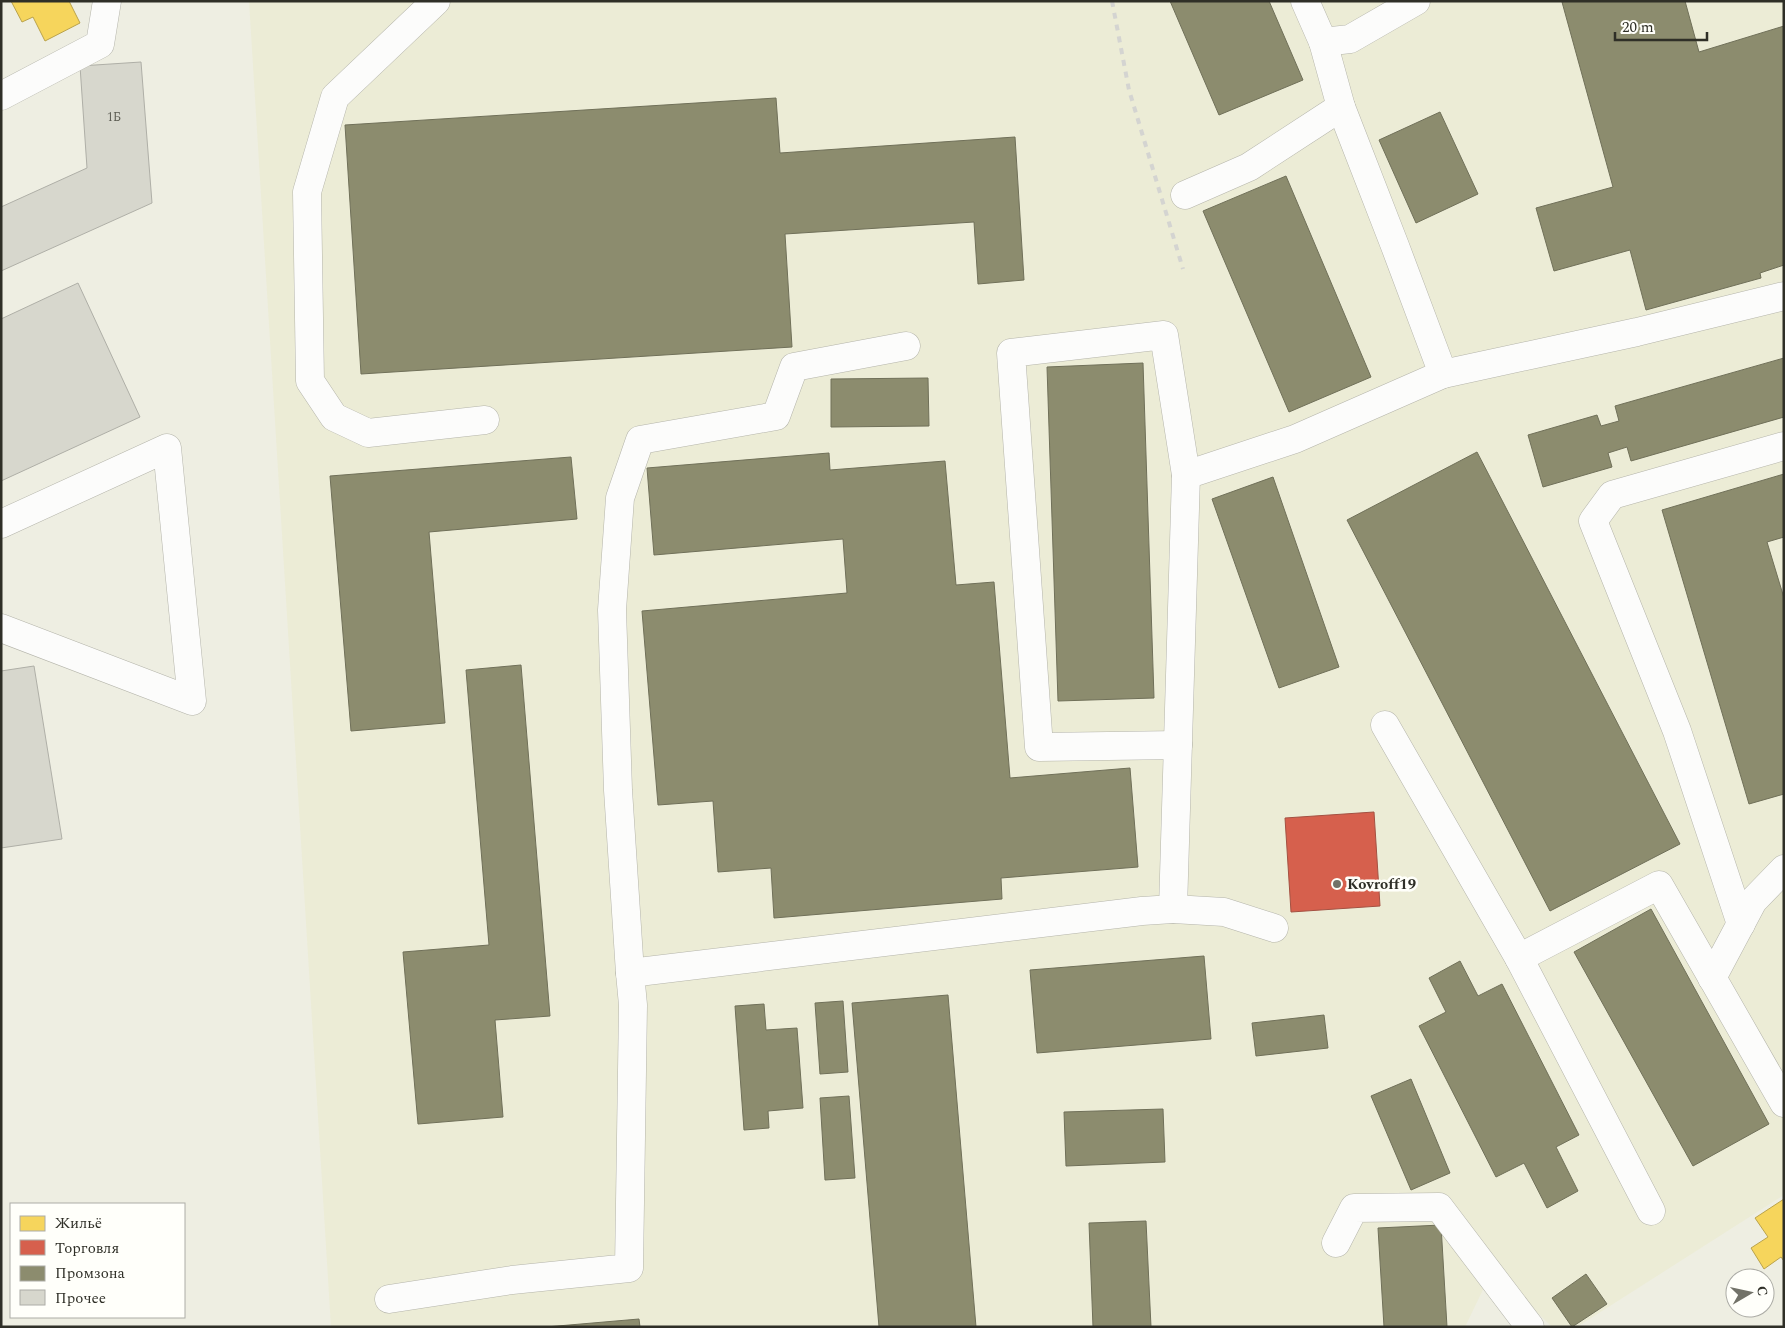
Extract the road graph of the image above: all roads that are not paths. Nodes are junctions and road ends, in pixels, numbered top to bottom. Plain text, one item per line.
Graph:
1 (107, 1) edge
2 (436, 1) edge
3 (1305, 1) edge
4 (1416, 1) edge
5 (1322, 42) junction
6 (1, 96) edge
7 (1341, 107) junction
8 (1185, 195) dead end
9 (1784, 296) edge
10 (906, 346) dead end
11 (1443, 374) junction
12 (484, 420) dead end
13 (1784, 446) edge
14 (1186, 475) junction
15 (1, 524) edge
16 (1, 628) edge
17 (1385, 724) dead end
18 (1178, 745) junction
19 (1784, 869) edge
20 (1173, 909) junction
21 (1741, 924) junction
22 (1274, 928) dead end
23 (1519, 958) junction
24 (630, 973) junction
25 (1712, 978) junction
26 (1784, 1103) edge
27 (1651, 1211) dead end
28 (1336, 1242) dead end
29 (389, 1299) dead end
30 (1530, 1327) edge

1 - 6 street
2 - 12 street
3 - 5 street
4 - 5 street
5 - 7 street
7 - 8 street
7 - 11 street
9 - 11 street
10 - 24 street
11 - 14 street
13 - 21 street
14 - 18 street
14 - 18 street
15 - 16 street
17 - 23 street
18 - 20 street
19 - 21 street
20 - 22 street
20 - 24 street
21 - 25 street
23 - 25 street
23 - 27 street
24 - 29 street
25 - 26 street
28 - 30 street

